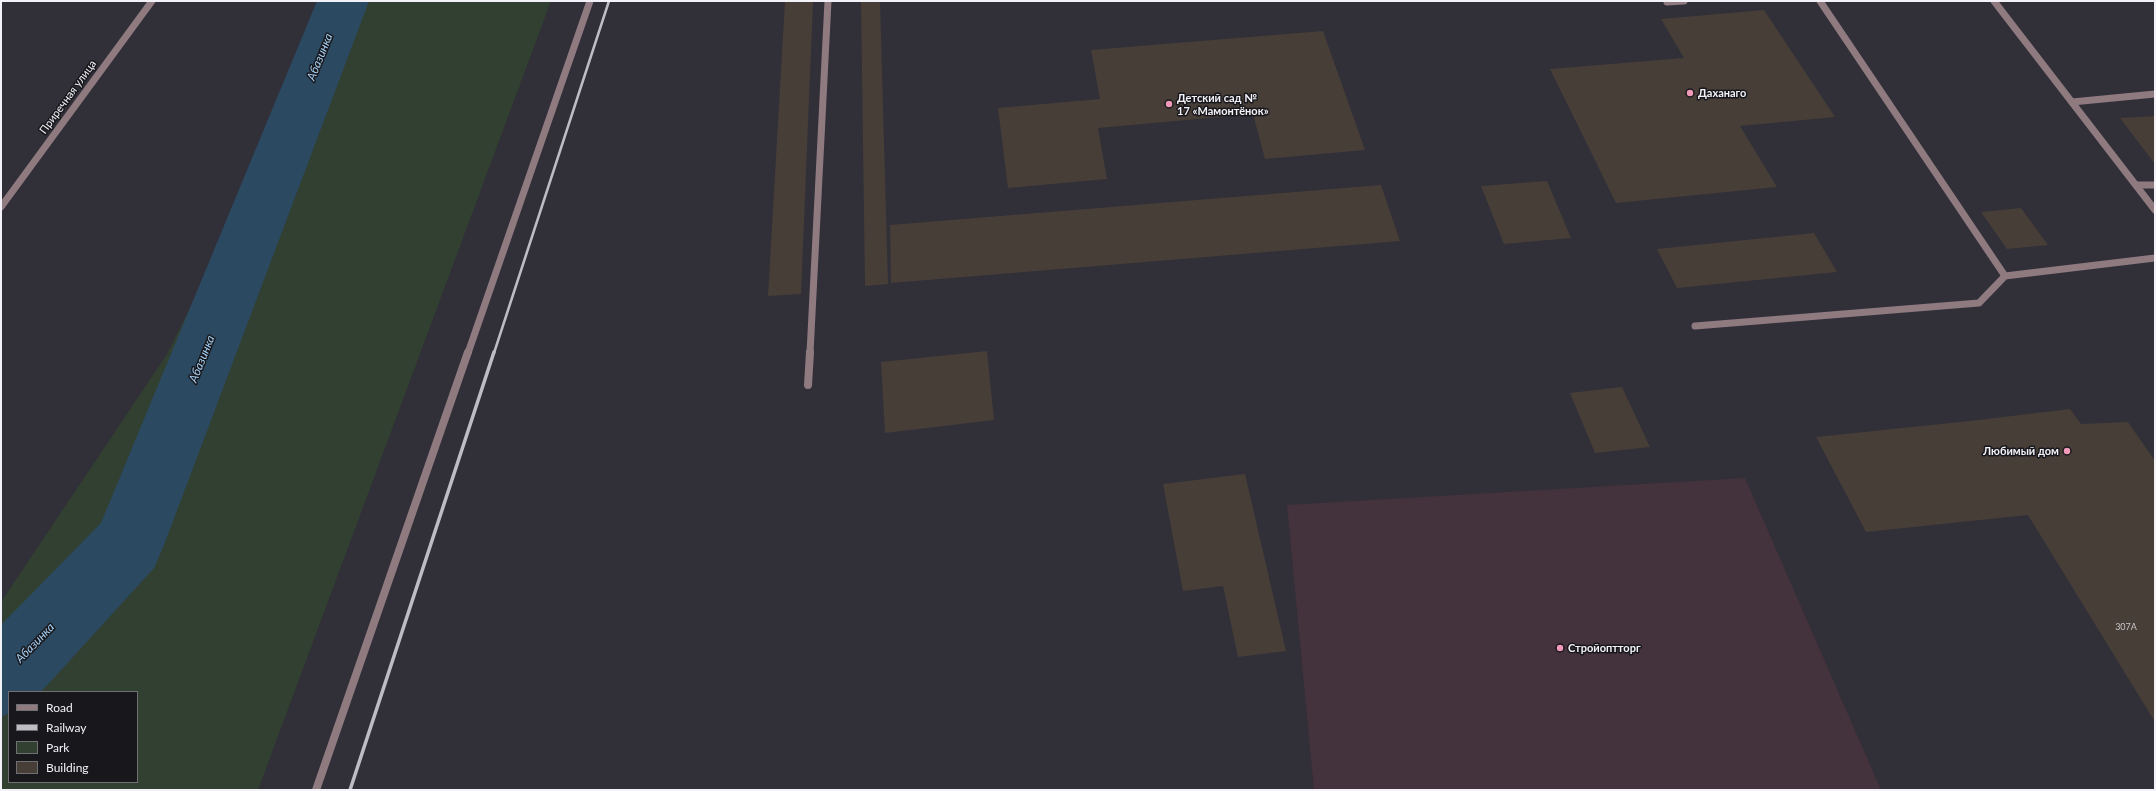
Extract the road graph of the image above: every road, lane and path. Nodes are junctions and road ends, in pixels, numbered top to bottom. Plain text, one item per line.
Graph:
1 (152, 1) edge
2 (590, 1) edge
3 (828, 1) edge
4 (1684, 1) edge
5 (1820, 1) edge
6 (1994, 1) edge
7 (1667, 2) dead end
8 (2155, 94) edge
9 (2072, 102) junction
10 (2155, 184) edge
11 (2136, 185) junction
12 (1, 207) edge
13 (2155, 210) edge
14 (2155, 258) edge
15 (2005, 276) junction
16 (1695, 326) dead end
17 (808, 385) dead end
18 (316, 790) edge

1 - 12 street, Приречная улица
2 - 18 street
3 - 17 street
4 - 7 street
5 - 15 street
6 - 9 street
8 - 9 street
9 - 11 street
10 - 11 street
11 - 13 street
14 - 15 street
15 - 16 street

